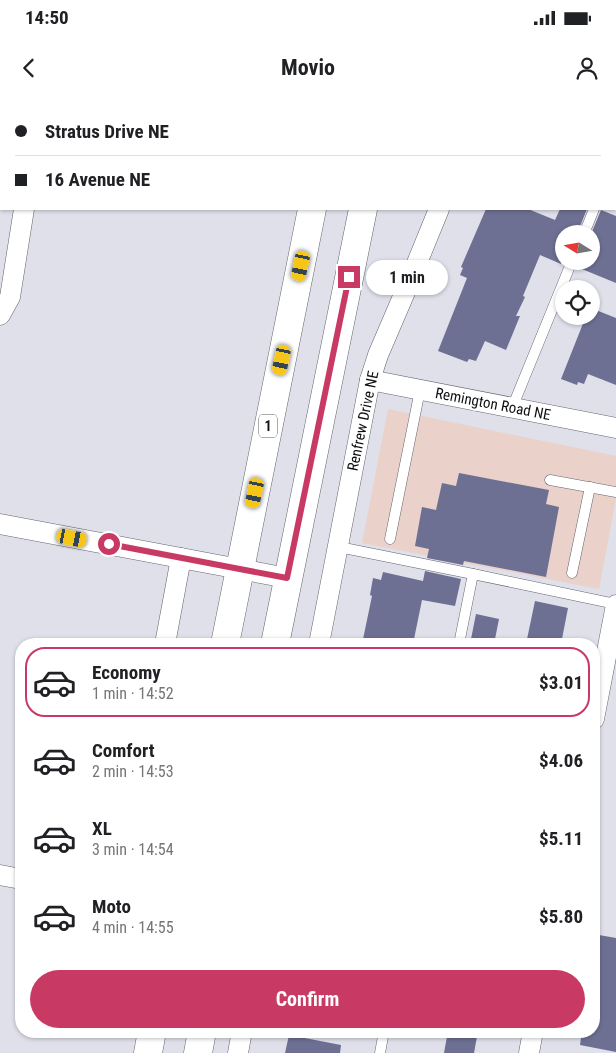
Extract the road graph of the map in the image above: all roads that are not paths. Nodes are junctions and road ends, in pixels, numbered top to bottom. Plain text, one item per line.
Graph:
1 (24, 210) edge
2 (312, 210) edge
3 (362, 210) edge
4 (439, 210) edge
5 (594, 210) edge
6 (588, 225) edge
7 (568, 270) edge
8 (0, 314) edge
9 (370, 380) junction
10 (420, 390) junction
11 (512, 408) junction
12 (616, 428) edge
13 (550, 480) dead end
14 (590, 487) junction
15 (616, 492) edge
16 (0, 524) edge
17 (390, 539) dead end
18 (339, 547) junction
19 (181, 558) junction
20 (239, 569) junction
21 (572, 573) dead end
22 (473, 574) junction
23 (287, 578) junction
24 (616, 604) edge
25 (165, 638) edge
26 (226, 638) edge
27 (276, 638) edge
28 (320, 638) edge
29 (460, 638) edge
30 (600, 688) edge
31 (0, 875) edge
32 (15, 878) edge
33 (151, 1038) edge
34 (201, 1038) edge
35 (241, 1038) edge
36 (383, 1038) edge
37 (532, 1038) edge
38 (148, 1053) edge
39 (198, 1053) edge
40 (238, 1053) edge
41 (380, 1053) edge
42 (529, 1053) edge

1 - 8 street
2 - 20 highway, 1
3 - 23 highway
4 - 9 street, Renfrew Drive NE
5 - 6 lane
7 - 11 lane
9 - 10 street, Remington Road NE
9 - 18 street, Renfrew Drive NE
10 - 11 street, Remington Road NE
10 - 17 lane
11 - 12 street, Remington Road NE
13 - 14 lane
14 - 15 lane
14 - 21 lane
16 - 19 street
18 - 22 lane
18 - 28 street, Renfrew Drive NE
19 - 20 street
19 - 25 street
20 - 23 street
20 - 26 highway, 1
22 - 24 lane
22 - 29 lane
23 - 27 highway
24 - 30 street
31 - 32 street
33 - 38 highway
34 - 39 highway
35 - 40 street
36 - 41 lane
37 - 42 street

